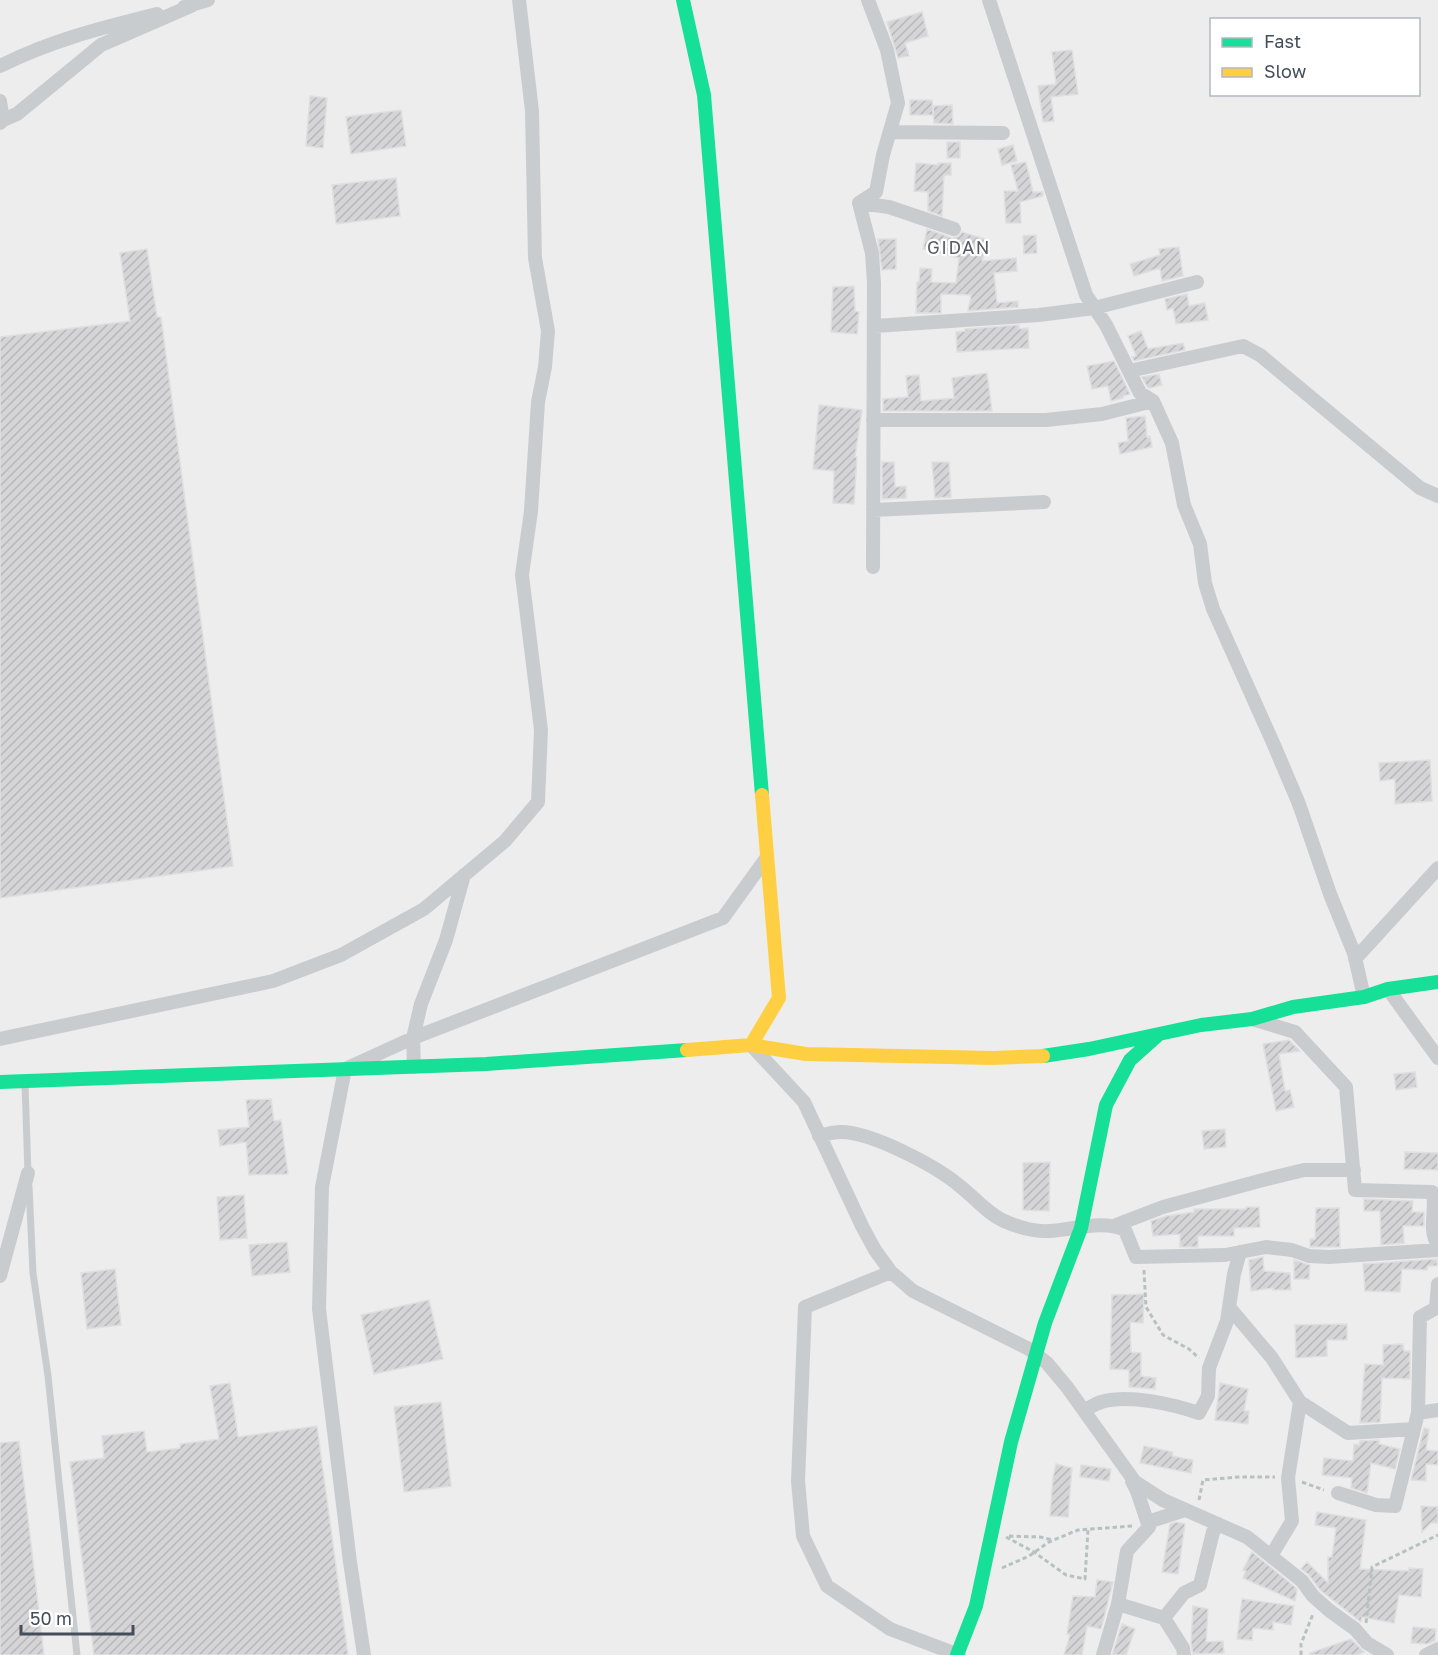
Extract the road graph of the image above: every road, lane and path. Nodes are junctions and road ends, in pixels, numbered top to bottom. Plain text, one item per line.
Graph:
1 (208, 0) edge
2 (519, 0) edge
3 (683, 0) edge
4 (868, 0) edge
5 (989, 0) edge
6 (193, 5) junction
7 (0, 66) edge
8 (0, 100) edge
9 (1, 121) edge
10 (890, 132) junction
11 (1003, 133) dead end
12 (859, 202) junction
13 (954, 229) dead end
14 (1197, 282) dead end
15 (1094, 308) junction
16 (875, 326) junction
17 (1129, 371) junction
18 (1153, 401) junction
19 (873, 420) junction
20 (1438, 496) edge
21 (1044, 502) dead end
22 (873, 510) junction
23 (873, 567) dead end
24 (767, 857) junction
25 (1438, 868) edge
26 (464, 875) junction
27 (1355, 959) junction
28 (1438, 982) edge
29 (1388, 989) junction
30 (1364, 997) junction
31 (1252, 1020) junction
32 (1159, 1034) junction
33 (413, 1038) junction
34 (0, 1039) edge
35 (751, 1045) junction
36 (1438, 1058) edge
37 (414, 1067) junction
38 (345, 1069) junction
39 (25, 1081) junction
40 (0, 1082) edge
41 (819, 1136) junction
42 (1354, 1170) junction
43 (28, 1173) junction
44 (1116, 1225) junction
45 (1081, 1228) junction
46 (1438, 1245) edge
47 (1438, 1250) edge
48 (1240, 1252) junction
49 (1136, 1257) junction
50 (891, 1272) junction
51 (0, 1276) edge
52 (1438, 1284) edge
53 (1229, 1307) junction
54 (1036, 1355) junction
55 (1209, 1368) junction
56 (1300, 1402) junction
57 (1084, 1410) junction
58 (1438, 1410) edge
59 (1418, 1413) junction
60 (1414, 1429) junction
61 (1129, 1476) junction
62 (1288, 1478) junction
63 (1338, 1493) joint
64 (1185, 1509) junction
65 (1218, 1524) junction
66 (1149, 1527) junction
67 (1088, 1530) junction
68 (1438, 1535) edge
69 (1054, 1540) junction
70 (1034, 1552) junction
71 (1271, 1556) junction
72 (982, 1578) junction
73 (1318, 1600) junction
74 (1118, 1604) junction
75 (1164, 1618) junction
76 (1361, 1636) junction
77 (1438, 1649) edge
78 (77, 1655) edge
79 (364, 1655) edge
80 (958, 1655) edge
81 (1103, 1655) edge
82 (1184, 1655) edge
83 (1301, 1655) edge
84 (1387, 1655) edge
85 (1426, 1655) edge

1 - 6 street
2 - 26 street
3 - 24 street
4 - 10 street
5 - 15 street
6 - 7 street
6 - 9 street
8 - 9 street
10 - 11 street
10 - 12 street
12 - 13 street
12 - 16 street
14 - 15 street
15 - 16 street
15 - 17 street
16 - 19 street
17 - 18 street
17 - 20 street
18 - 19 street
18 - 27 street
19 - 22 street
21 - 22 street
22 - 23 street
24 - 33 street
24 - 35 street
25 - 27 street
26 - 33 street
26 - 34 street
27 - 30 street
28 - 29 street
29 - 30 street
29 - 36 street
30 - 31 street
31 - 32 street
31 - 42 street
32 - 35 street
32 - 45 street
33 - 37 street
33 - 38 street
35 - 37 street
35 - 41 street
37 - 38 street
38 - 39 street
38 - 79 street
39 - 40 street
39 - 43 lane
41 - 45 street
41 - 50 street
42 - 44 street
42 - 46 street
43 - 51 street
43 - 78 lane
44 - 45 street
44 - 49 street
45 - 54 street
47 - 48 street
48 - 49 street
48 - 53 street
49 - 55 path
50 - 54 street
50 - 80 street
52 - 59 street
53 - 55 street
53 - 56 street
54 - 57 street
54 - 72 street
55 - 57 street
56 - 60 street
56 - 62 street
57 - 61 street
58 - 59 street
59 - 60 street
60 - 63 street
61 - 64 street
61 - 66 street
62 - 63 path
62 - 64 path
62 - 71 street
64 - 65 street
64 - 66 street
65 - 71 street
65 - 75 street
66 - 67 path
66 - 74 street
67 - 69 path
67 - 70 path
68 - 76 path
69 - 70 path
69 - 70 path
70 - 72 path
71 - 73 street
72 - 80 street
73 - 76 street
73 - 83 path
74 - 75 street
74 - 81 street
75 - 82 street
76 - 84 street
77 - 85 street

